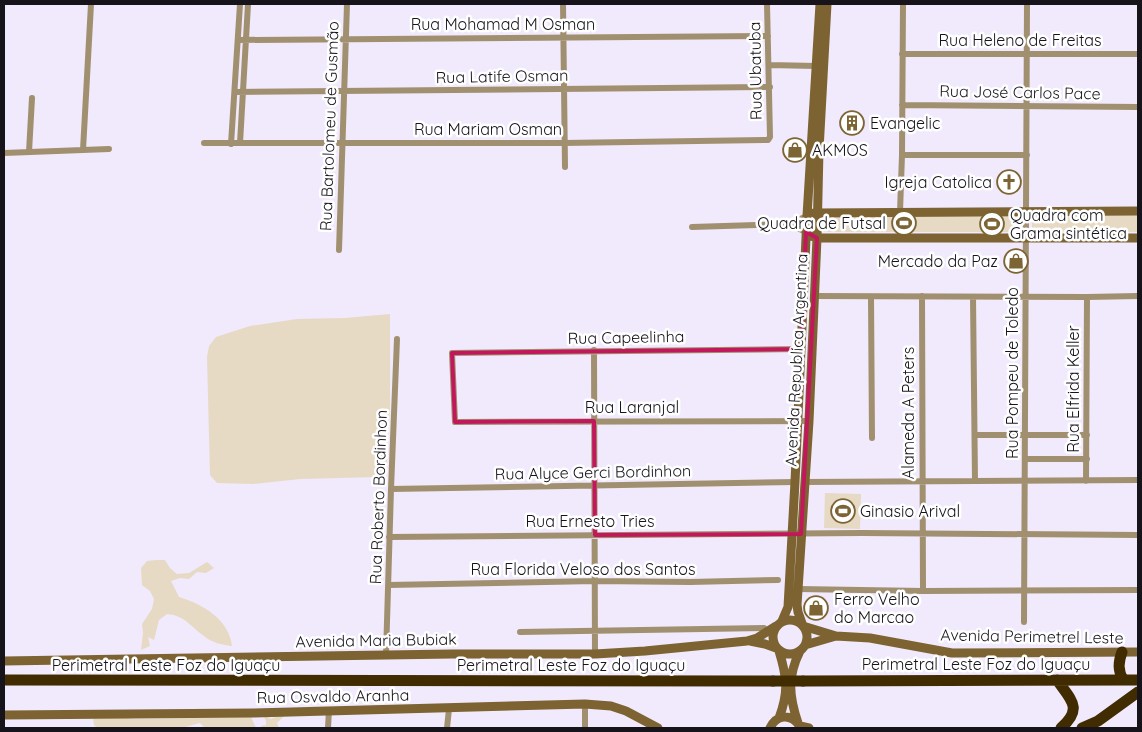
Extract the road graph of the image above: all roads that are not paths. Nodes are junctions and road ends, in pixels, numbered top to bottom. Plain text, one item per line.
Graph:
1 (91, 4) edge
2 (240, 4) edge
3 (248, 4) edge
4 (347, 4) edge
5 (563, 4) edge
6 (767, 4) edge
7 (820, 4) edge
8 (827, 4) edge
9 (903, 4) edge
10 (1027, 4) edge
11 (768, 36) junction
12 (563, 37) junction
13 (346, 39) junction
14 (238, 40) junction
15 (246, 40) junction
16 (902, 54) junction
17 (1027, 54) junction
18 (1138, 54) edge
19 (769, 65) junction
20 (816, 66) junction
21 (770, 87) junction
22 (564, 89) junction
23 (344, 91) junction
24 (234, 92) junction
25 (242, 93) junction
26 (32, 98) dead end
27 (902, 105) junction
28 (1027, 105) junction
29 (1138, 107) edge
30 (770, 137) joint
31 (204, 143) dead end
32 (342, 143) junction
33 (564, 143) junction
34 (231, 144) junction
35 (240, 144) junction
36 (109, 149) dead end
37 (83, 150) junction
38 (4, 152) edge
39 (29, 152) junction
40 (902, 155) junction
41 (1026, 155) junction
42 (565, 167) dead end
43 (1138, 211) edge
44 (817, 212) junction
45 (900, 212) junction
46 (1026, 212) junction
47 (807, 216) junction
48 (789, 224) junction
49 (692, 227) dead end
50 (806, 232) junction
51 (1026, 237) junction
52 (817, 238) junction
53 (1138, 238) edge
54 (339, 250) dead end
55 (814, 296) junction
56 (922, 296) junction
57 (1026, 296) junction
58 (1138, 296) edge
59 (871, 297) junction
60 (973, 297) junction
61 (1086, 297) junction
62 (397, 339) dead end
63 (801, 349) junction
64 (594, 350) junction
65 (594, 421) junction
66 (798, 421) junction
67 (809, 421) junction
68 (455, 422) joint
69 (1087, 434) junction
70 (975, 435) junction
71 (1025, 436) junction
72 (872, 438) dead end
73 (1086, 459) junction
74 (1025, 460) junction
75 (1138, 480) edge
76 (1086, 481) junction
77 (800, 482) junction
78 (922, 482) junction
79 (975, 482) junction
80 (1025, 482) junction
81 (594, 486) junction
82 (391, 490) junction
83 (924, 533) junction
84 (595, 534) junction
85 (792, 534) junction
86 (801, 534) junction
87 (1024, 534) junction
88 (1138, 535) edge
89 (390, 537) junction
90 (778, 580) dead end
91 (595, 581) junction
92 (388, 585) junction
93 (798, 589) junction
94 (1024, 590) junction
95 (1138, 590) edge
96 (923, 591) junction
97 (1024, 622) dead end
98 (779, 624) junction
99 (803, 626) junction
100 (764, 628) dead end
101 (595, 631) junction
102 (520, 632) dead end
103 (836, 636) junction
104 (747, 641) junction
105 (803, 648) junction
106 (777, 649) junction
107 (1122, 652) junction
108 (1138, 652) edge
109 (594, 654) junction
110 (386, 655) junction
111 (4, 661) edge
112 (4, 680) edge
113 (1057, 680) junction
114 (1123, 680) junction
115 (1138, 680) edge
116 (1138, 692) edge
117 (585, 704) junction
118 (449, 709) junction
119 (329, 710) junction
120 (4, 715) edge
121 (779, 718) junction
122 (802, 726) edge
123 (328, 728) edge
124 (447, 728) edge
125 (585, 728) edge
126 (658, 728) edge
127 (770, 728) edge
128 (1061, 728) edge
129 (1082, 728) edge

1 - 37 street
2 - 14 street
3 - 15 street
4 - 13 street, Rua Bartolomeu de Gusmão
5 - 12 street
6 - 11 street, Rua Ubatuba
7 - 20 street, Avenida Republica Argentina
8 - 44 street, Avenida Republica Argentina
9 - 16 street
10 - 17 street, Rua Pompeu de Toledo
11 - 12 street, Rua Mohamad M Osman
11 - 19 street, Rua Ubatuba
12 - 13 street, Rua Mohamad M Osman
12 - 22 street
13 - 15 street, Rua Mohamad M Osman
13 - 23 street, Rua Bartolomeu de Gusmão
14 - 15 street, Rua Mohamad M Osman
14 - 24 street
15 - 25 street
16 - 17 street, Rua Heleno de Freitas
16 - 27 street
17 - 18 street, Rua Heleno de Freitas
17 - 28 street, Rua Pompeu de Toledo
19 - 20 street
19 - 21 street, Rua Ubatuba
20 - 47 street, Avenida Republica Argentina
21 - 22 street, Rua Latife Osman
21 - 30 street, Rua Ubatuba
22 - 23 street, Rua Latife Osman
22 - 33 street
23 - 25 street, Rua Latife Osman
23 - 32 street, Rua Bartolomeu de Gusmão
24 - 25 street, Rua Latife Osman
24 - 34 street
25 - 35 street
26 - 39 street
27 - 28 street, Rua José Carlos Pace
27 - 40 street
28 - 29 street, Rua José Carlos Pace
28 - 41 street, Rua Pompeu de Toledo
30 - 33 street, Rua Mariam Osman
31 - 34 street, Rua Mariam Osman
32 - 33 street, Rua Mariam Osman
32 - 35 street, Rua Mariam Osman
32 - 54 street, Rua Bartolomeu de Gusmão
33 - 42 street
34 - 35 street, Rua Mariam Osman
36 - 37 street
37 - 39 street
38 - 39 street
40 - 41 street
40 - 45 street
41 - 46 street, Rua Pompeu de Toledo
43 - 46 street
44 - 45 street
44 - 47 street
44 - 52 street, Avenida Republica Argentina
45 - 46 street
46 - 51 street, Rua Pompeu de Toledo
47 - 48 street
47 - 50 street, Avenida Republica Argentina
48 - 49 street
48 - 50 street
50 - 52 street
50 - 63 street, Avenida Republica Argentina
51 - 52 street
51 - 53 street
51 - 57 street, Rua Pompeu de Toledo
52 - 55 street, Avenida Republica Argentina
55 - 59 street
55 - 67 street, Avenida Republica Argentina
56 - 59 street
56 - 60 street
56 - 78 street, Alameda A Peters
57 - 60 street
57 - 61 street
57 - 71 street, Rua Pompeu de Toledo
58 - 61 street
59 - 72 street
60 - 70 street
61 - 69 street, Rua Elfrida Keller
62 - 82 street, Rua Roberto Bordinhon
63 - 64 street, Rua Capeelinha
63 - 66 street, Avenida Republica Argentina
64 - 65 street
64 - 68 street, Rua Capeelinha
65 - 66 street, Rua Laranjal
65 - 68 street, Rua Laranjal
65 - 81 street
66 - 67 street, Rua Laranjal
66 - 77 street, Avenida Republica Argentina
67 - 77 street, Avenida Republica Argentina
69 - 71 street
69 - 73 street, Rua Elfrida Keller
70 - 71 street
70 - 79 street
71 - 74 street, Rua Pompeu de Toledo
73 - 74 street
73 - 76 street, Rua Elfrida Keller
74 - 80 street, Rua Pompeu de Toledo
75 - 76 street, Rua Alyce Gerci Bordinhon
76 - 80 street, Rua Alyce Gerci Bordinhon
77 - 78 street, Rua Alyce Gerci Bordinhon
77 - 81 street, Rua Alyce Gerci Bordinhon
77 - 85 street, Avenida Republica Argentina
77 - 86 street, Avenida Republica Argentina
78 - 79 street, Rua Alyce Gerci Bordinhon
78 - 83 street, Alameda A Peters
79 - 80 street, Rua Alyce Gerci Bordinhon
80 - 87 street, Rua Pompeu de Toledo
81 - 82 street, Rua Alyce Gerci Bordinhon
81 - 84 street
82 - 89 street, Rua Roberto Bordinhon
83 - 86 street, Rua Ernesto Tries
83 - 87 street, Rua Ernesto Tries
83 - 96 street, Alameda A Peters
84 - 85 street, Rua Ernesto Tries
84 - 89 street, Rua Ernesto Tries
84 - 91 street
85 - 86 street, Rua Ernesto Tries
85 - 98 street, Avenida Republica Argentina
86 - 93 street, Avenida Republica Argentina
87 - 88 street, Rua Ernesto Tries
87 - 94 street, Rua Pompeu de Toledo
89 - 92 street, Rua Roberto Bordinhon
90 - 91 street, Rua Florida Veloso dos Santos
91 - 92 street, Rua Florida Veloso dos Santos
91 - 101 street
92 - 110 street, Rua Roberto Bordinhon
93 - 96 street
93 - 99 street, Avenida Republica Argentina
94 - 95 street
94 - 96 street
94 - 97 street, Rua Pompeu de Toledo
98 - 99 street
98 - 104 street, Avenida Maria Bubiak
98 - 106 street
99 - 103 street, Avenida Perimetrel Leste
99 - 105 street
100 - 101 street
101 - 102 street
101 - 109 street
103 - 105 street, Avenida Perimetrel Leste
103 - 107 street, Avenida Perimetrel Leste
104 - 106 street, Avenida Maria Bubiak
104 - 109 street, Avenida Maria Bubiak
105 - 106 street
105 - 122 street
106 - 121 street
107 - 108 street, Avenida Perimetrel Leste
107 - 114 highway
109 - 110 street, Avenida Maria Bubiak
110 - 111 street, Avenida Maria Bubiak
112 - 113 highway, Perimetral Leste Foz do Iguaçu, bridge
113 - 114 highway, Perimetral Leste Foz do Iguaçu
113 - 128 highway
114 - 115 highway, Perimetral Leste Foz do Iguaçu
116 - 129 highway
117 - 118 street, Rua Osvaldo Aranha
117 - 125 street
117 - 126 street, Rua Osvaldo Aranha
118 - 119 street, Rua Osvaldo Aranha
118 - 124 street
119 - 120 street, Rua Osvaldo Aranha
119 - 123 street
121 - 122 street
121 - 127 street

